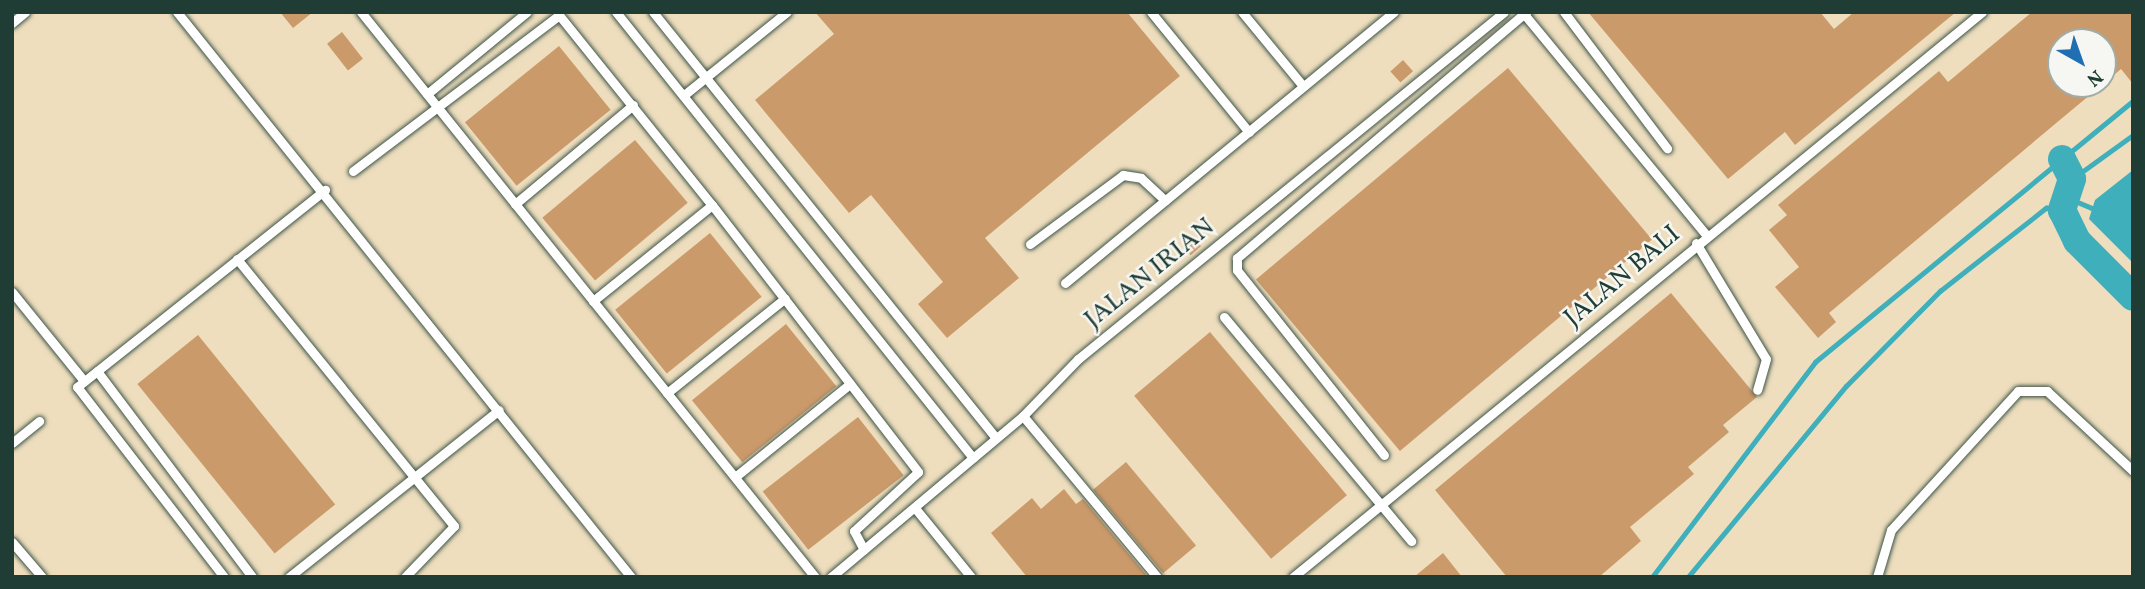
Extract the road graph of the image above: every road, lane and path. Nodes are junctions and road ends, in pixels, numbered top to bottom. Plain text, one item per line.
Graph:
1 (25, 12) edge
2 (177, 12) edge
3 (361, 12) edge
4 (527, 12) edge
5 (616, 12) edge
6 (653, 12) edge
7 (787, 12) edge
8 (1151, 12) edge
9 (1242, 12) edge
10 (1394, 12) edge
11 (1504, 12) edge
12 (1564, 12) edge
13 (1982, 12) edge
14 (1525, 13) edge
15 (12, 23) edge
16 (706, 78) junction
17 (1303, 86) junction
18 (427, 94) junction
19 (684, 95) junction
20 (633, 105) junction
21 (438, 108) junction
22 (1249, 132) junction
23 (1667, 148) dead end
24 (354, 171) dead end
25 (325, 190) junction
26 (1166, 200) junction
27 (515, 204) junction
28 (712, 205) junction
29 (1706, 235) junction
30 (1696, 243) junction
31 (1030, 244) dead end
32 (237, 259) junction
33 (1065, 283) dead end
34 (12, 292) edge
35 (785, 298) junction
36 (593, 301) junction
37 (1224, 317) dead end
38 (97, 371) junction
39 (80, 384) junction
40 (850, 384) junction
41 (1757, 390) dead end
42 (667, 393) junction
43 (499, 410) junction
44 (1023, 416) junction
45 (39, 421) dead end
46 (996, 438) junction
47 (12, 443) edge
48 (1384, 455) dead end
49 (973, 458) junction
50 (2133, 471) edge
51 (735, 477) junction
52 (411, 478) junction
53 (1380, 504) junction
54 (915, 508) junction
55 (1411, 541) dead end
56 (12, 542) edge
57 (864, 550) junction
58 (416, 573) edge
59 (42, 577) edge
60 (224, 577) edge
61 (252, 577) edge
62 (289, 577) edge
63 (405, 577) edge
64 (631, 577) edge
65 (815, 577) edge
66 (831, 577) edge
67 (971, 577) edge
68 (1157, 577) edge
69 (1293, 577) edge
70 (1877, 577) edge

1 - 15 lane
2 - 25 lane
3 - 18 lane
4 - 18 lane
5 - 19 lane
6 - 16 lane
7 - 16 lane
8 - 22 lane
9 - 17 lane
10 - 17 lane
11 - 44 lane, JALAN IRIAN
12 - 23 lane
13 - 29 lane, JALAN BALI
14 - 29 lane
14 - 48 lane
16 - 19 lane
16 - 46 lane
17 - 22 lane
18 - 21 lane
19 - 49 lane
20 - 21 lane
20 - 27 lane
20 - 28 lane
21 - 24 lane
21 - 27 lane
22 - 26 lane
25 - 32 lane
25 - 43 lane
26 - 31 lane
26 - 33 lane
27 - 36 lane
28 - 35 lane
28 - 36 lane
29 - 30 lane, JALAN BALI
30 - 41 lane
30 - 53 lane, JALAN BALI
32 - 38 lane
32 - 52 lane
34 - 39 lane
35 - 40 lane
35 - 42 lane
36 - 42 lane
37 - 53 lane
38 - 39 lane
38 - 61 lane
39 - 60 lane
40 - 51 lane
40 - 57 lane
42 - 51 lane
43 - 52 lane
43 - 64 lane
44 - 46 lane, JALAN IRIAN
44 - 68 lane
45 - 47 lane
46 - 49 lane, JALAN IRIAN
49 - 54 lane, JALAN IRIAN
50 - 70 lane
51 - 65 lane
52 - 58 lane
52 - 62 lane
53 - 55 lane
53 - 69 lane, JALAN BALI
54 - 57 lane, JALAN IRIAN
54 - 67 lane
56 - 59 lane
57 - 66 lane, JALAN IRIAN
58 - 63 lane

